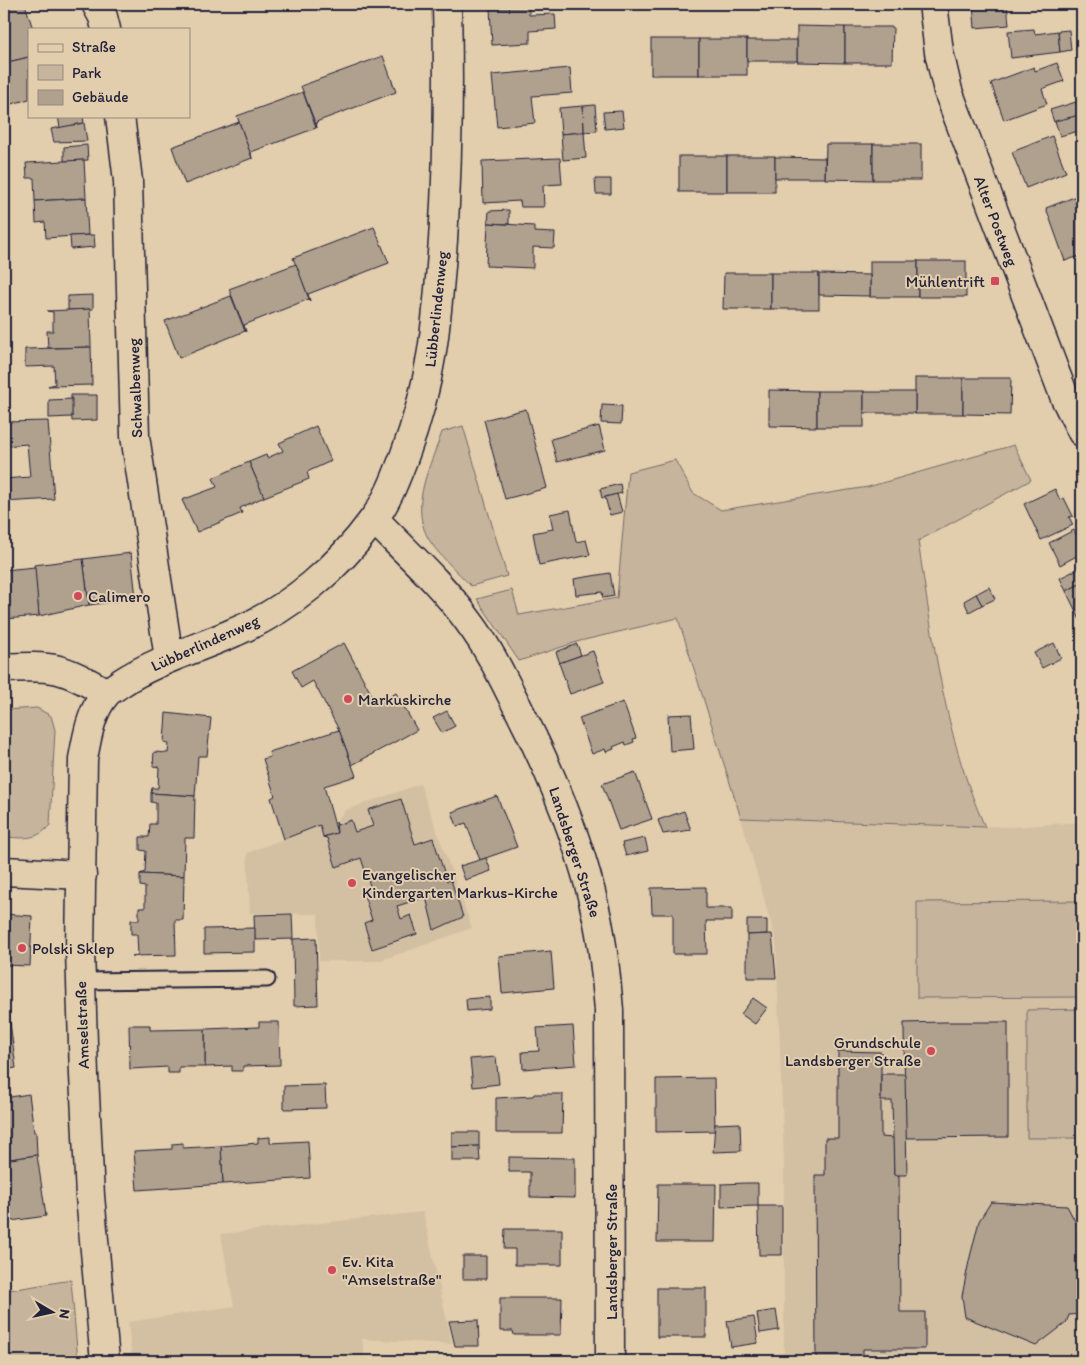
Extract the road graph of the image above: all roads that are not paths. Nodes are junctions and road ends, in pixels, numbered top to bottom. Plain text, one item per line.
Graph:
1 (96, 4) edge
2 (446, 4) edge
3 (933, 4) edge
4 (106, 28) edge
5 (120, 118) edge
6 (1082, 432) edge
7 (374, 519) junction
8 (169, 658) junction
9 (4, 668) edge
10 (106, 693) junction
11 (4, 871) edge
12 (82, 875) junction
13 (267, 979) dead end
14 (81, 981) junction
15 (105, 1361) edge
16 (610, 1361) edge

1 - 4 street
2 - 7 street, Lübberlindenweg
3 - 6 street, Alter Postweg
5 - 8 street, Schwalbenweg
7 - 8 street, Lübberlindenweg
7 - 16 street, Landsberger Straße
8 - 10 street, Lübberlindenweg
9 - 10 street
10 - 12 street, Amselstraße
11 - 12 street
12 - 14 street, Amselstraße
13 - 14 lane
14 - 15 street, Amselstraße

